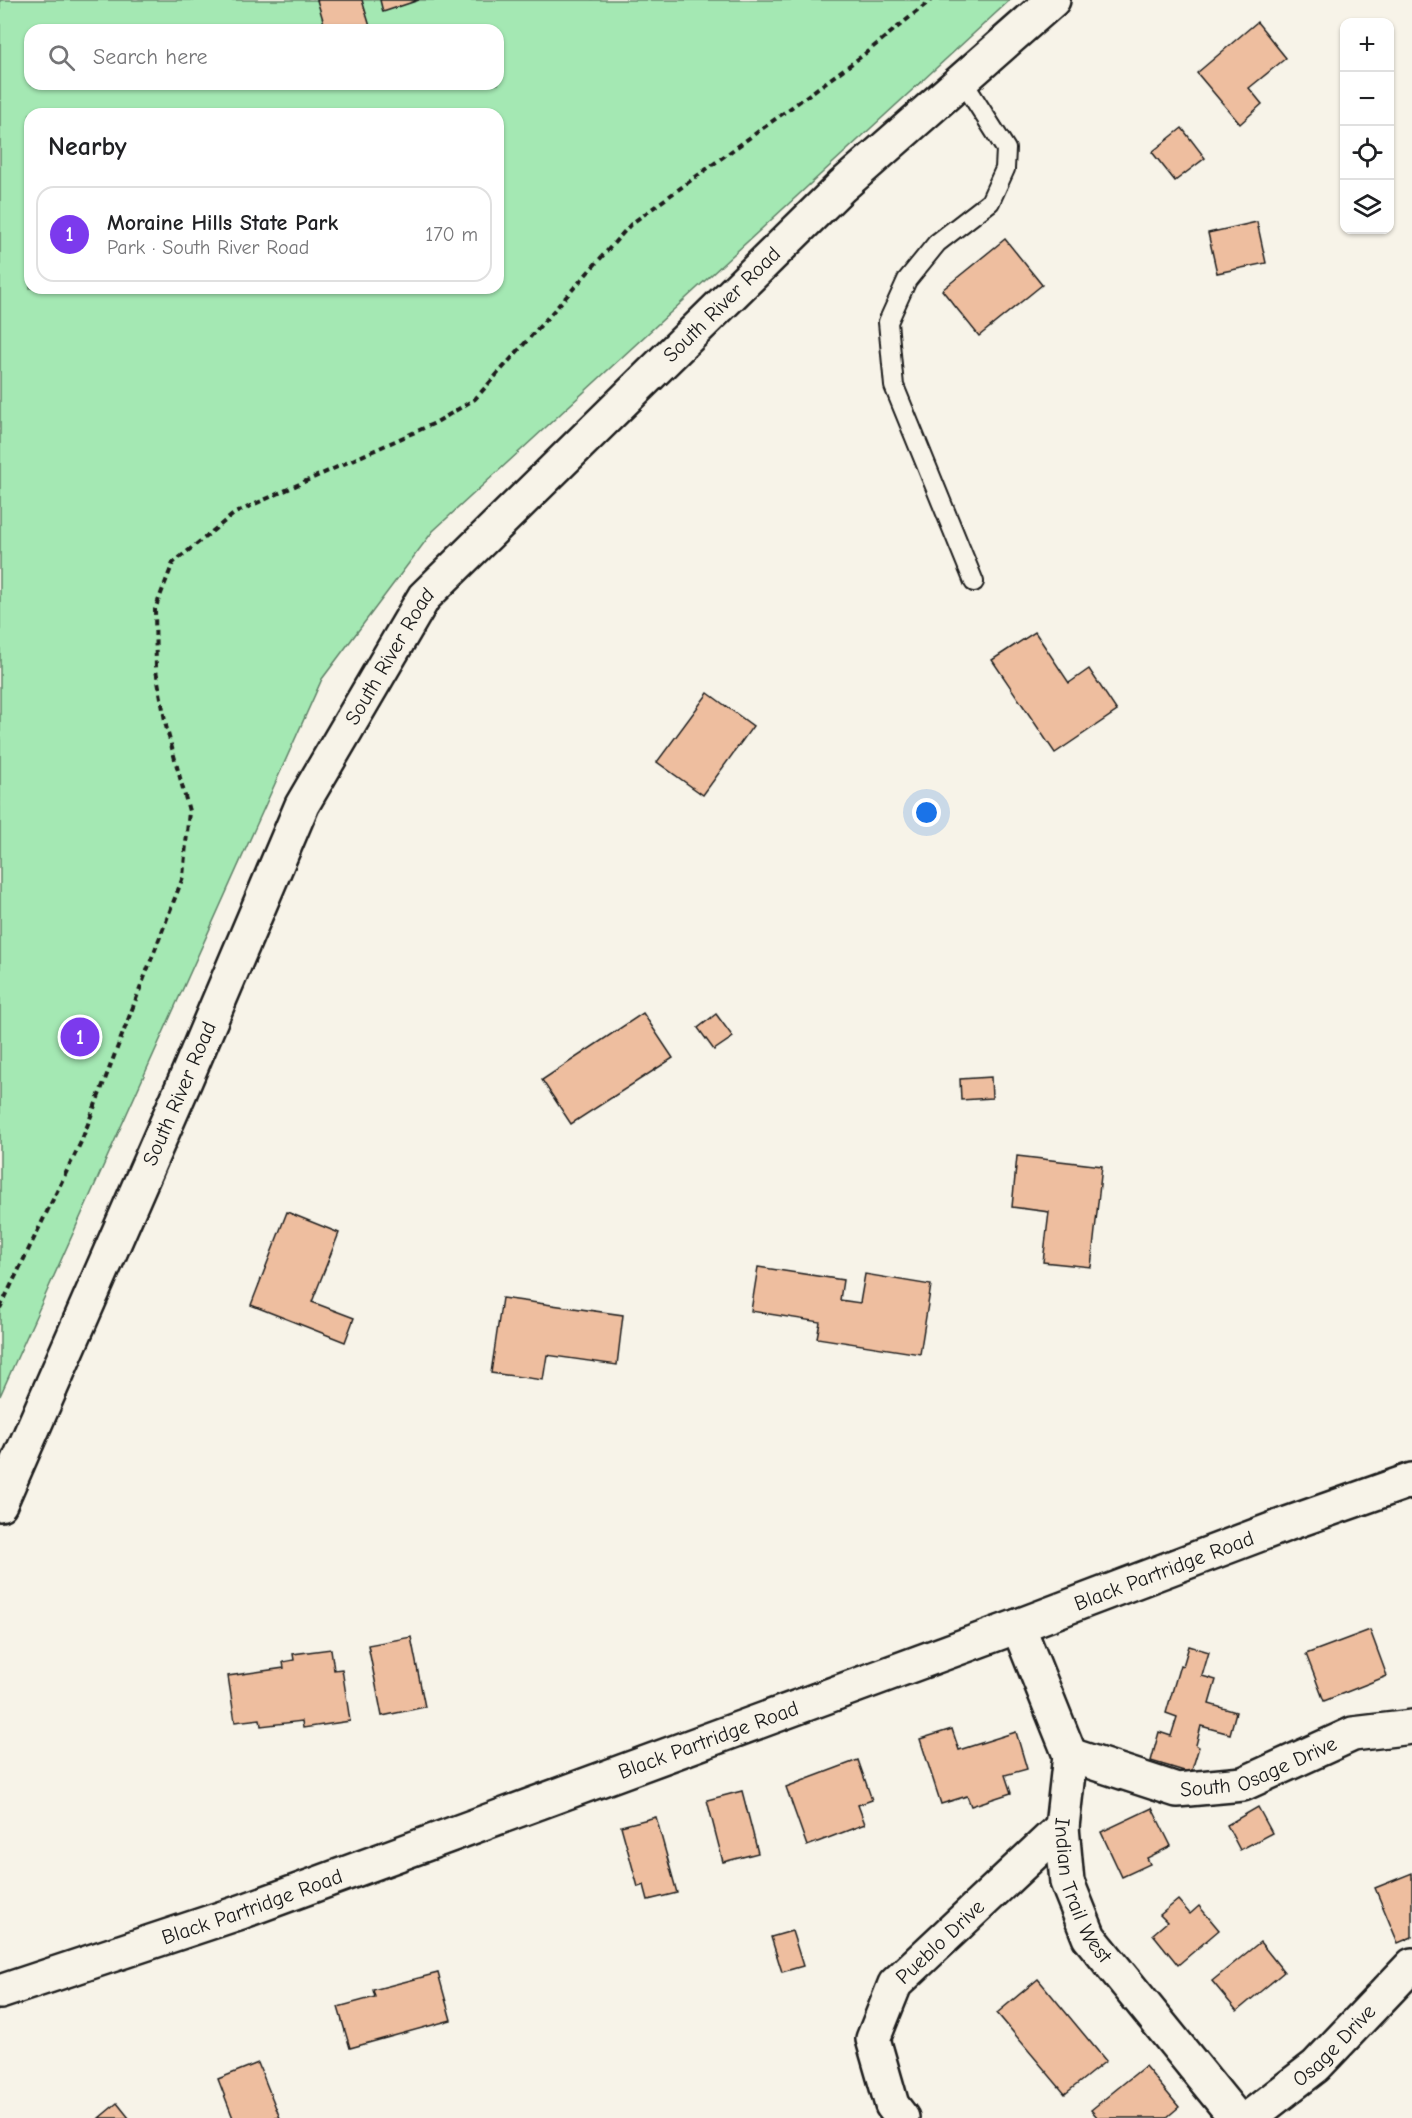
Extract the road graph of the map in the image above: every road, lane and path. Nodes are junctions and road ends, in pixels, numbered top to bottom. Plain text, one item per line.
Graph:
1 (931, 0) edge
2 (1053, 0) edge
3 (962, 80) junction
4 (974, 582) dead end
5 (0, 1308) edge
6 (1412, 1480) edge
7 (0, 1504) edge
8 (1018, 1626) junction
9 (1412, 1727) edge
10 (1070, 1755) junction
11 (1062, 1827) junction
12 (1412, 1965) edge
13 (0, 1992) edge
14 (902, 2118) edge
15 (1236, 2118) edge
16 (1249, 2118) edge

1 - 5 path
2 - 3 street, South River Road
3 - 4 lane
3 - 7 street, South River Road
6 - 8 street, Black Partridge Road
8 - 10 street, Indian Trail West
8 - 13 street, Black Partridge Road
9 - 10 street, South Osage Drive
10 - 11 street, Indian Trail West
11 - 14 street, Pueblo Drive
11 - 15 street, Indian Trail West
12 - 16 street, Osage Drive

